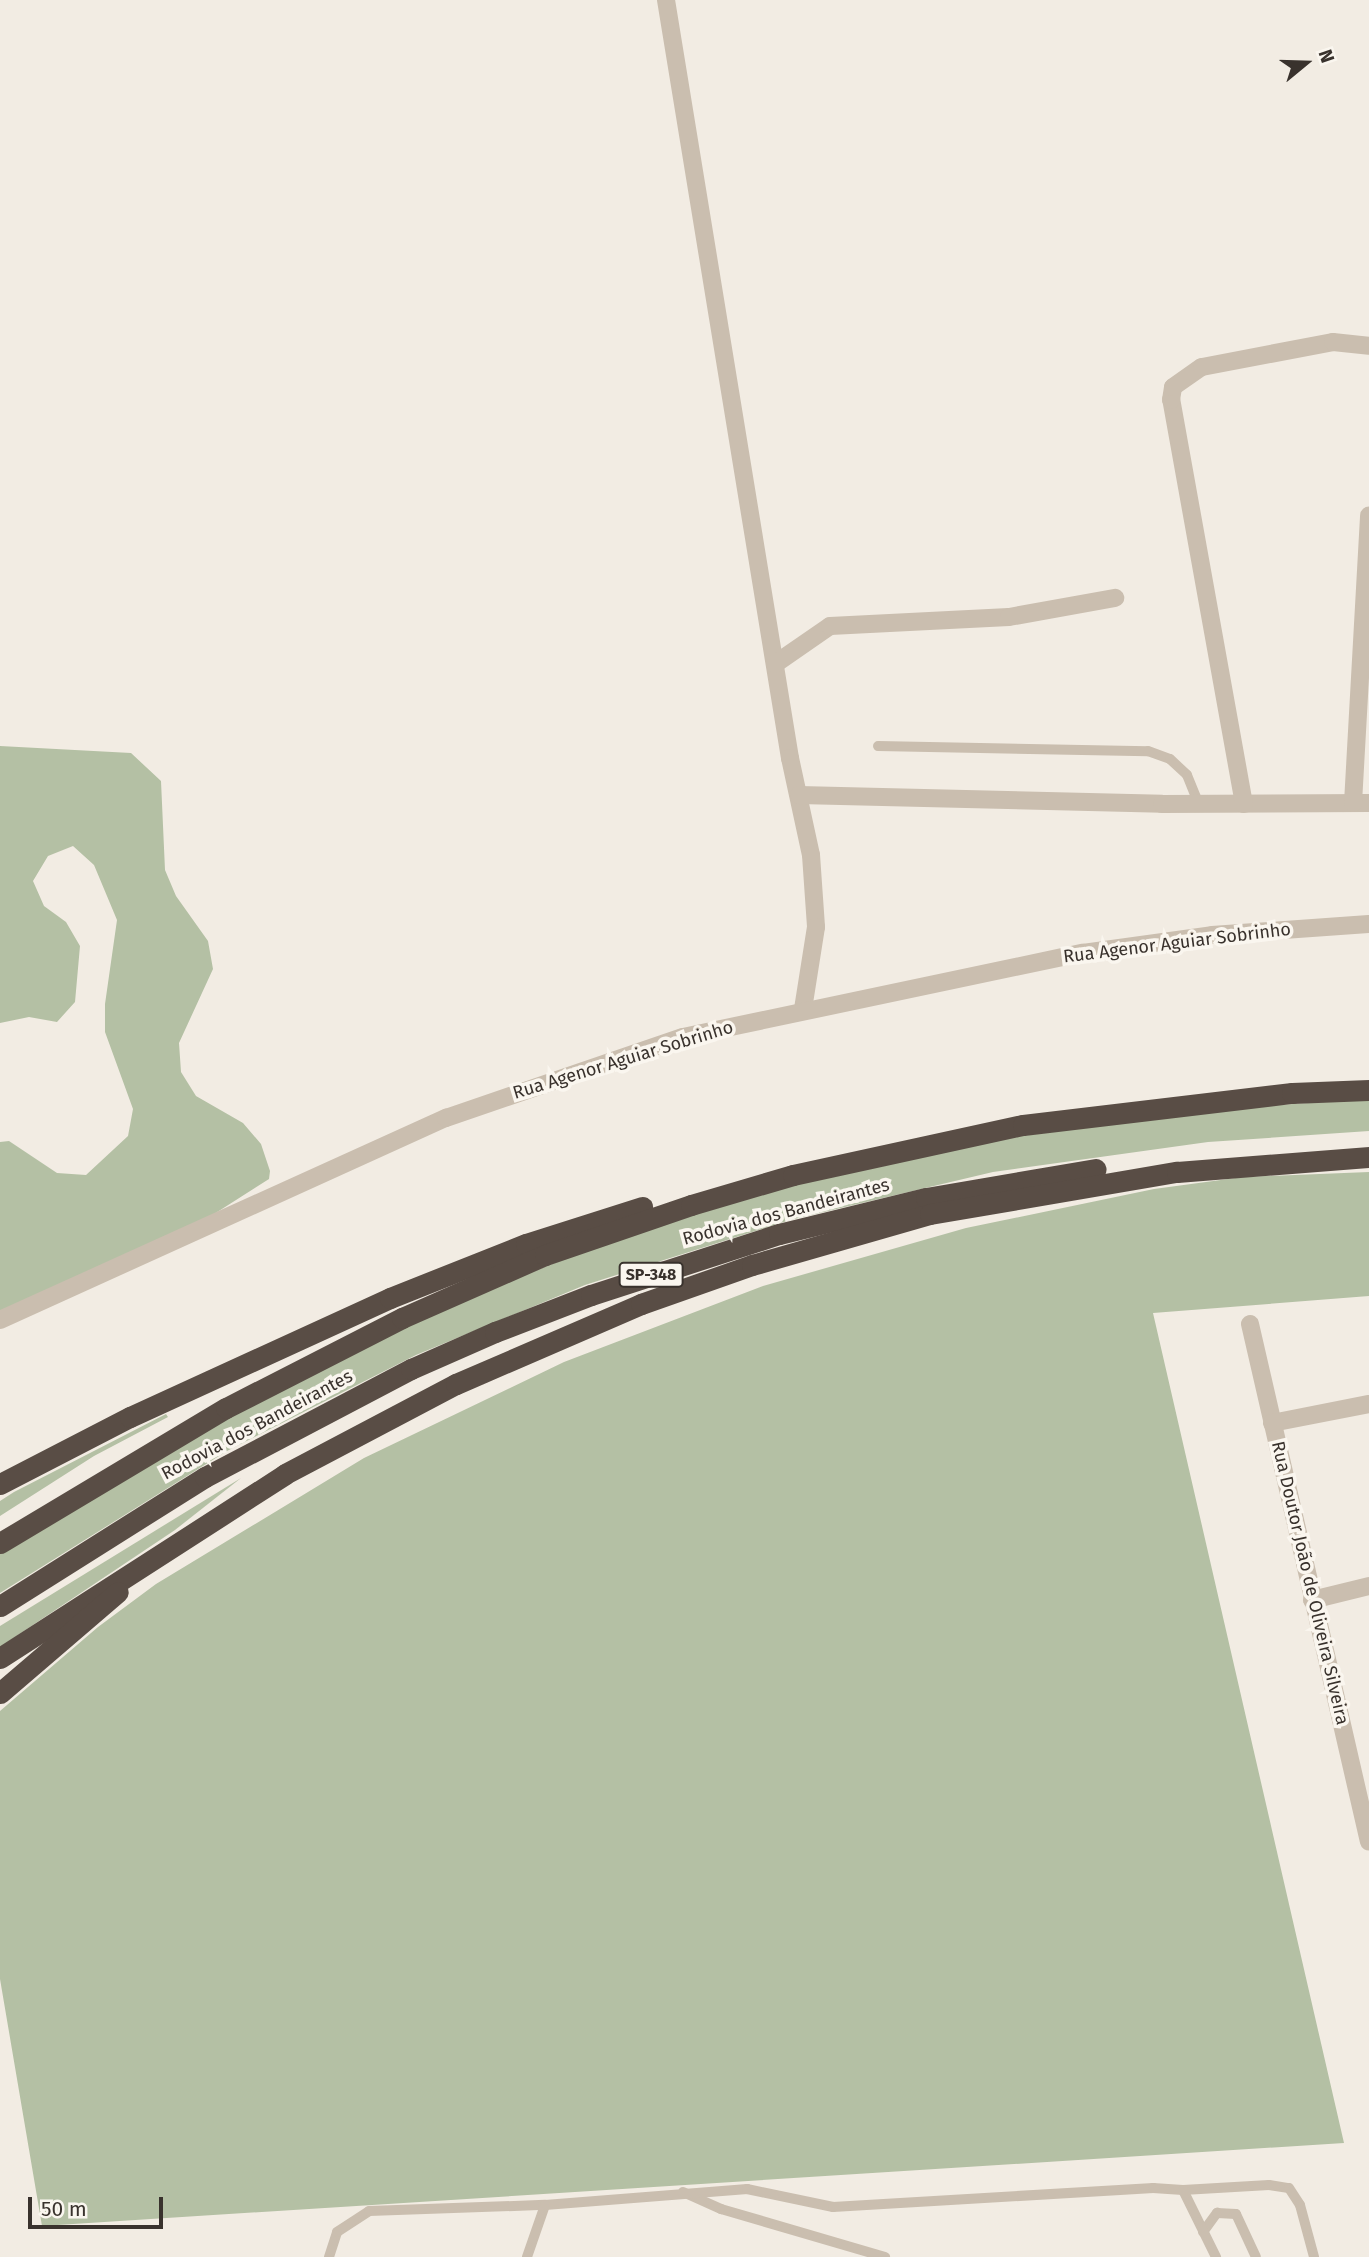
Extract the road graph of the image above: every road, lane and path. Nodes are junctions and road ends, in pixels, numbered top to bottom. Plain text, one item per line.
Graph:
1 (666, 0) edge
2 (1369, 346) edge
3 (1369, 515) edge
4 (1115, 598) dead end
5 (775, 664) junction
6 (878, 746) dead end
7 (799, 795) junction
8 (1244, 803) junction
9 (1361, 803) edge
10 (1199, 804) junction
11 (1369, 924) edge
12 (803, 1009) junction
13 (1369, 1090) edge
14 (1101, 1115) junction
15 (1369, 1142) edge
16 (1369, 1157) edge
17 (0, 1321) edge
18 (1250, 1324) dead end
19 (1369, 1404) edge
20 (1272, 1423) junction
21 (0, 1484) edge
22 (0, 1543) edge
23 (173, 1545) junction
24 (1369, 1586) edge
25 (1312, 1600) junction
26 (0, 1606) edge
27 (0, 1658) edge
28 (0, 1693) edge
29 (1361, 1765) edge
30 (1369, 1842) edge
31 (1183, 2190) junction
32 (683, 2192) junction
33 (545, 2205) junction
34 (1203, 2232) junction
35 (330, 2257) edge
36 (527, 2257) edge
37 (884, 2257) edge
38 (1216, 2257) edge
39 (1256, 2257) edge
40 (1314, 2257) edge

1 - 5 street
2 - 8 street
3 - 9 street
4 - 5 street
5 - 7 street
6 - 10 lane
7 - 10 street
7 - 12 street
8 - 9 street
8 - 10 street
11 - 12 street, Rua Agenor Aguiar Sobrinho
12 - 17 street, Rua Agenor Aguiar Sobrinho
13 - 14 highway, Rodovia dos Bandeirantes
14 - 21 highway
14 - 22 highway, Rodovia dos Bandeirantes
15 - 26 highway, Rodovia dos Bandeirantes / SP-348
16 - 23 highway
18 - 20 street, Rua Doutor João de Oliveira Silveira
19 - 20 street
20 - 25 street, Rua Doutor João de Oliveira Silveira
23 - 27 highway
23 - 28 highway
24 - 25 street
25 - 29 street, Rua Doutor João de Oliveira Silveira
29 - 30 street, Rua Doutor João de Oliveira Silveira
31 - 32 lane
31 - 34 lane
31 - 40 lane
32 - 33 lane
32 - 37 lane
33 - 35 lane
33 - 36 lane
34 - 38 lane
34 - 39 lane

